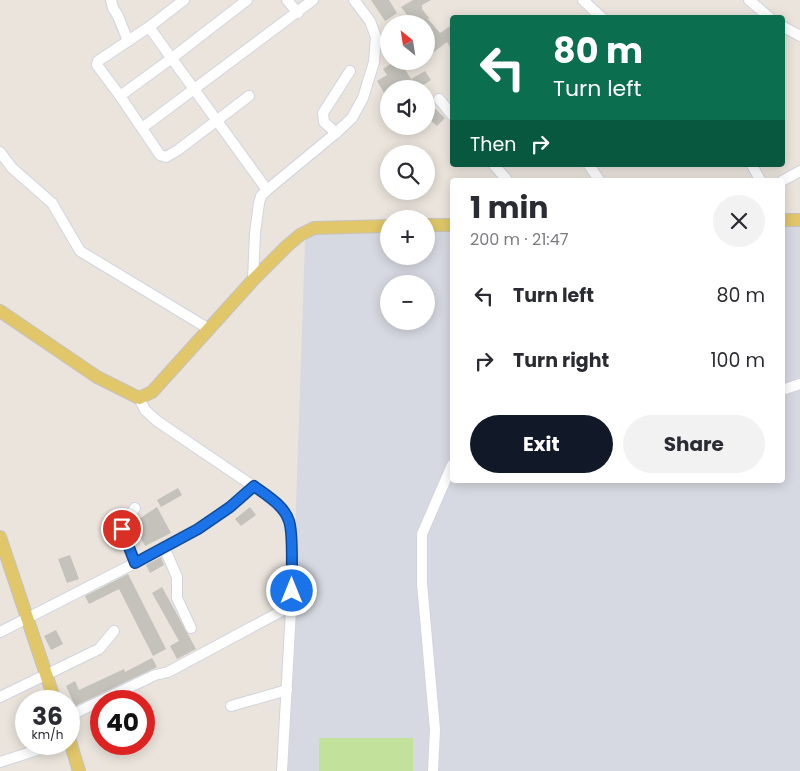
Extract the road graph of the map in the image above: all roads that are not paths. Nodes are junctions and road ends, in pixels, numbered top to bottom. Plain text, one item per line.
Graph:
1 (112, 0) edge
2 (184, 0) edge
3 (247, 0) edge
4 (287, 0) edge
5 (314, 0) edge
6 (354, 0) edge
7 (583, 0) edge
8 (749, 0) edge
9 (298, 13) junction
10 (599, 15) edge
11 (766, 15) edge
12 (149, 27) junction
13 (785, 28) edge
14 (800, 36) edge
15 (128, 41) junction
16 (172, 58) junction
17 (350, 70) dead end
18 (194, 90) junction
19 (120, 96) junction
20 (249, 96) dead end
21 (439, 99) dead end
22 (450, 113) edge
23 (218, 121) junction
24 (142, 128) junction
25 (336, 133) junction
26 (0, 152) edge
27 (496, 167) edge
28 (589, 167) edge
29 (800, 171) edge
30 (505, 178) edge
31 (598, 178) edge
32 (785, 179) edge
33 (267, 190) junction
34 (785, 220) edge
35 (800, 220) edge
36 (450, 224) edge
37 (435, 225) edge
38 (380, 226) edge
39 (253, 280) junction
40 (0, 311) edge
41 (209, 329) junction
42 (800, 384) edge
43 (785, 389) edge
44 (139, 398) junction
45 (450, 470) edge
46 (254, 486) junction
47 (135, 508) dead end
48 (0, 537) edge
49 (164, 548) junction
50 (135, 563) junction
51 (291, 606) junction
52 (27, 619) junction
53 (191, 628) dead end
54 (114, 631) dead end
55 (0, 632) edge
56 (46, 675) junction
57 (51, 690) edge
58 (287, 690) junction
59 (0, 697) edge
60 (230, 706) dead end
61 (80, 711) edge
62 (22, 755) edge
63 (74, 755) edge
64 (0, 762) edge
65 (79, 771) edge
66 (282, 771) edge
67 (433, 771) edge

1 - 15 street
2 - 12 street
3 - 16 street
4 - 9 street
5 - 9 street
6 - 25 street
7 - 10 street
8 - 11 street
9 - 18 street
12 - 15 street
12 - 16 street
13 - 14 street
15 - 19 street
16 - 18 street
16 - 19 street
17 - 25 street
18 - 23 street
18 - 24 street
19 - 24 street
20 - 23 street
21 - 22 street
23 - 24 street
23 - 33 street
25 - 33 street
26 - 41 street
27 - 30 street
28 - 31 street
29 - 32 street
33 - 39 street
34 - 35 main road
36 - 37 main road
38 - 39 main road
39 - 41 main road
40 - 44 main road
41 - 44 main road
42 - 43 street
44 - 46 street
45 - 67 street
46 - 49 street
46 - 51 street
47 - 50 street
48 - 52 main road
49 - 50 street
49 - 53 street
50 - 52 street
51 - 58 street
51 - 61 street
52 - 55 street
52 - 56 main road
54 - 56 street
56 - 57 main road
56 - 59 street
58 - 60 street
58 - 66 street
62 - 64 street
63 - 65 main road

